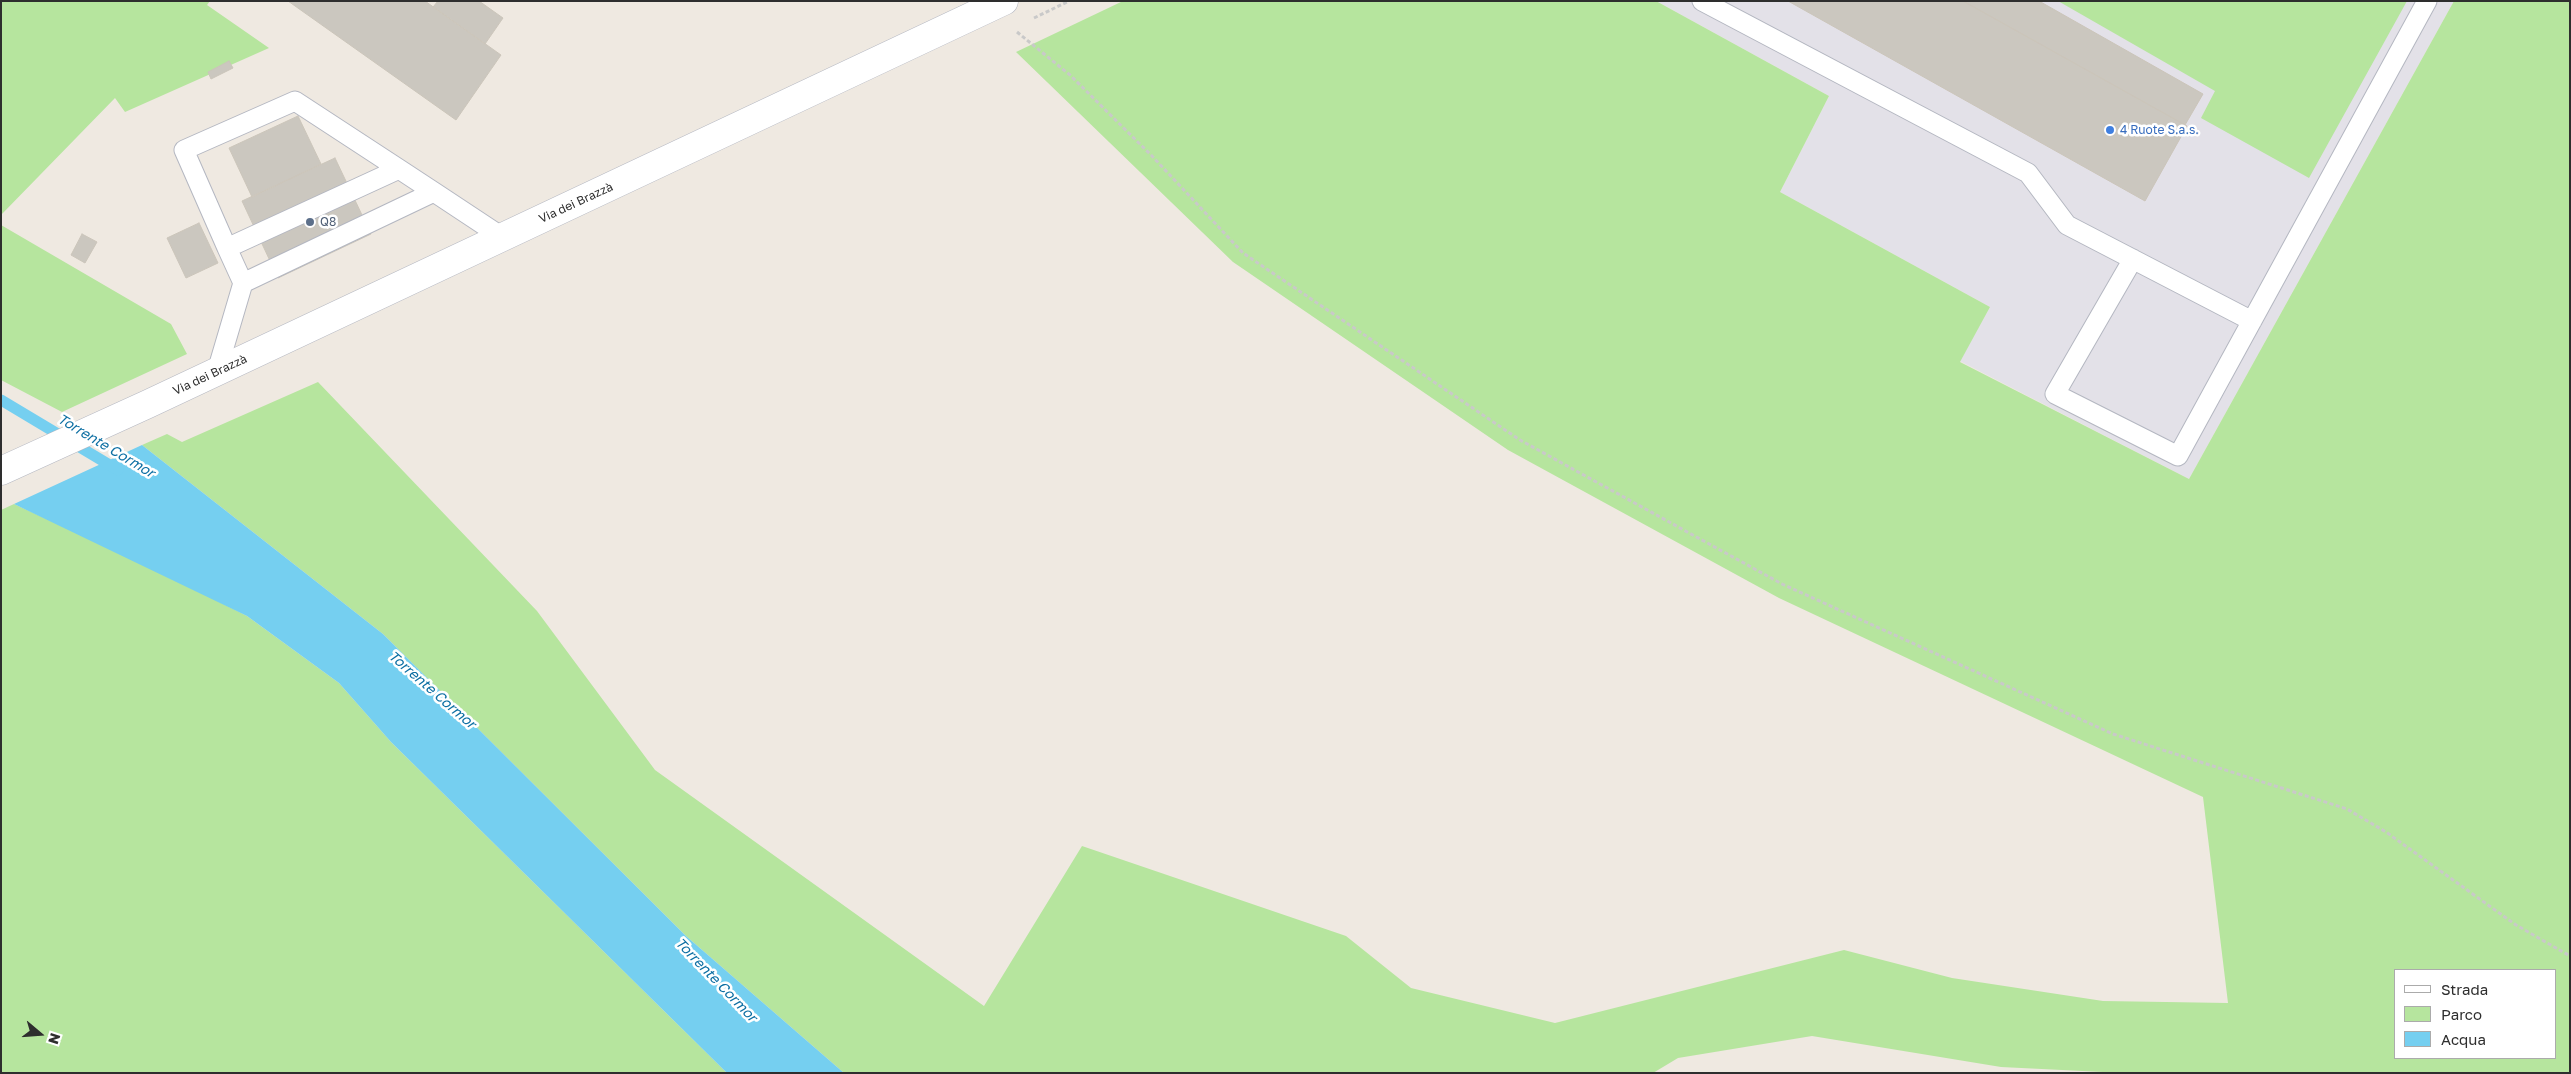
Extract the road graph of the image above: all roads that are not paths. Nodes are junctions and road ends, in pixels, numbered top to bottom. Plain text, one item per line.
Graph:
1 (1702, 1) edge
2 (2427, 1) edge
3 (995, 5) edge
4 (399, 169) junction
5 (434, 192) junction
6 (502, 237) junction
7 (227, 248) junction
8 (2133, 259) junction
9 (243, 283) junction
10 (2252, 321) junction
11 (217, 371) junction
12 (1, 470) edge

1 - 8 lane
2 - 10 lane
3 - 6 main road, Via dei Brazzà
4 - 5 lane
4 - 7 lane
4 - 7 lane
5 - 6 lane
5 - 9 lane
6 - 11 main road, Via dei Brazzà
7 - 9 lane
8 - 10 lane
8 - 10 lane
9 - 11 lane
11 - 12 main road, Via dei Brazzà

